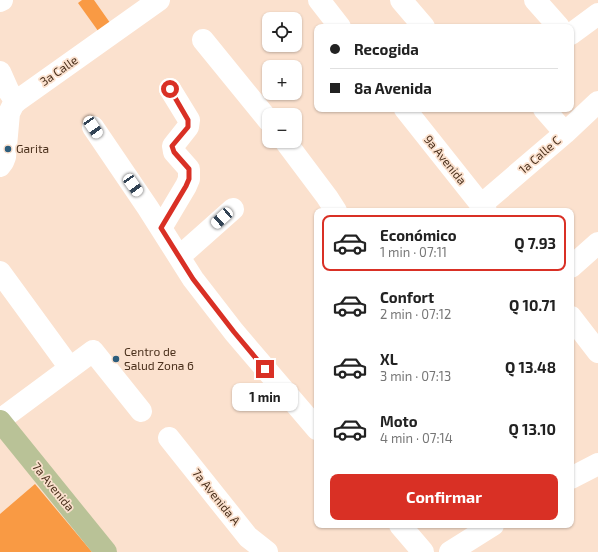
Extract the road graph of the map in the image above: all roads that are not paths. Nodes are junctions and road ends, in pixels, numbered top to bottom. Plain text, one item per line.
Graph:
1 (159, 0) edge
2 (319, 0) edge
3 (402, 0) edge
4 (535, 0) edge
5 (598, 15) edge
6 (338, 24) edge
7 (422, 24) edge
8 (556, 24) edge
9 (574, 32) edge
10 (203, 40) dead end
11 (0, 72) edge
12 (170, 89) dead end
13 (16, 102) junction
14 (598, 102) edge
15 (406, 112) edge
16 (547, 112) edge
17 (262, 113) edge
18 (93, 127) dead end
19 (565, 133) junction
20 (290, 148) edge
21 (0, 166) edge
22 (334, 208) edge
23 (484, 208) edge
24 (233, 209) dead end
25 (161, 228) junction
26 (598, 243) edge
27 (179, 257) junction
28 (574, 264) edge
29 (0, 272) edge
30 (574, 320) edge
31 (598, 352) edge
32 (70, 368) junction
33 (142, 411) dead end
34 (0, 421) edge
35 (314, 425) edge
36 (169, 438) dead end
37 (598, 464) edge
38 (574, 476) edge
39 (403, 528) edge
40 (488, 528) edge
41 (106, 552) edge
42 (267, 552) edge
43 (423, 552) edge
44 (450, 552) edge

1 - 13 street, 3a Calle
2 - 6 street
3 - 7 street
4 - 8 street
5 - 9 street
10 - 17 street
11 - 13 street
12 - 25 street
13 - 21 street
14 - 19 street, 1a Calle C
15 - 23 street, 9a Avenida
16 - 19 street
18 - 25 street
19 - 23 street, 1a Calle C
20 - 22 street
24 - 27 street
25 - 27 street
26 - 28 street
27 - 35 street
29 - 32 street
30 - 31 street
32 - 33 street
32 - 34 street
34 - 41 main road, 7a Avenida
36 - 42 street, 7a Avenida A
37 - 38 street
39 - 43 street
40 - 44 street

